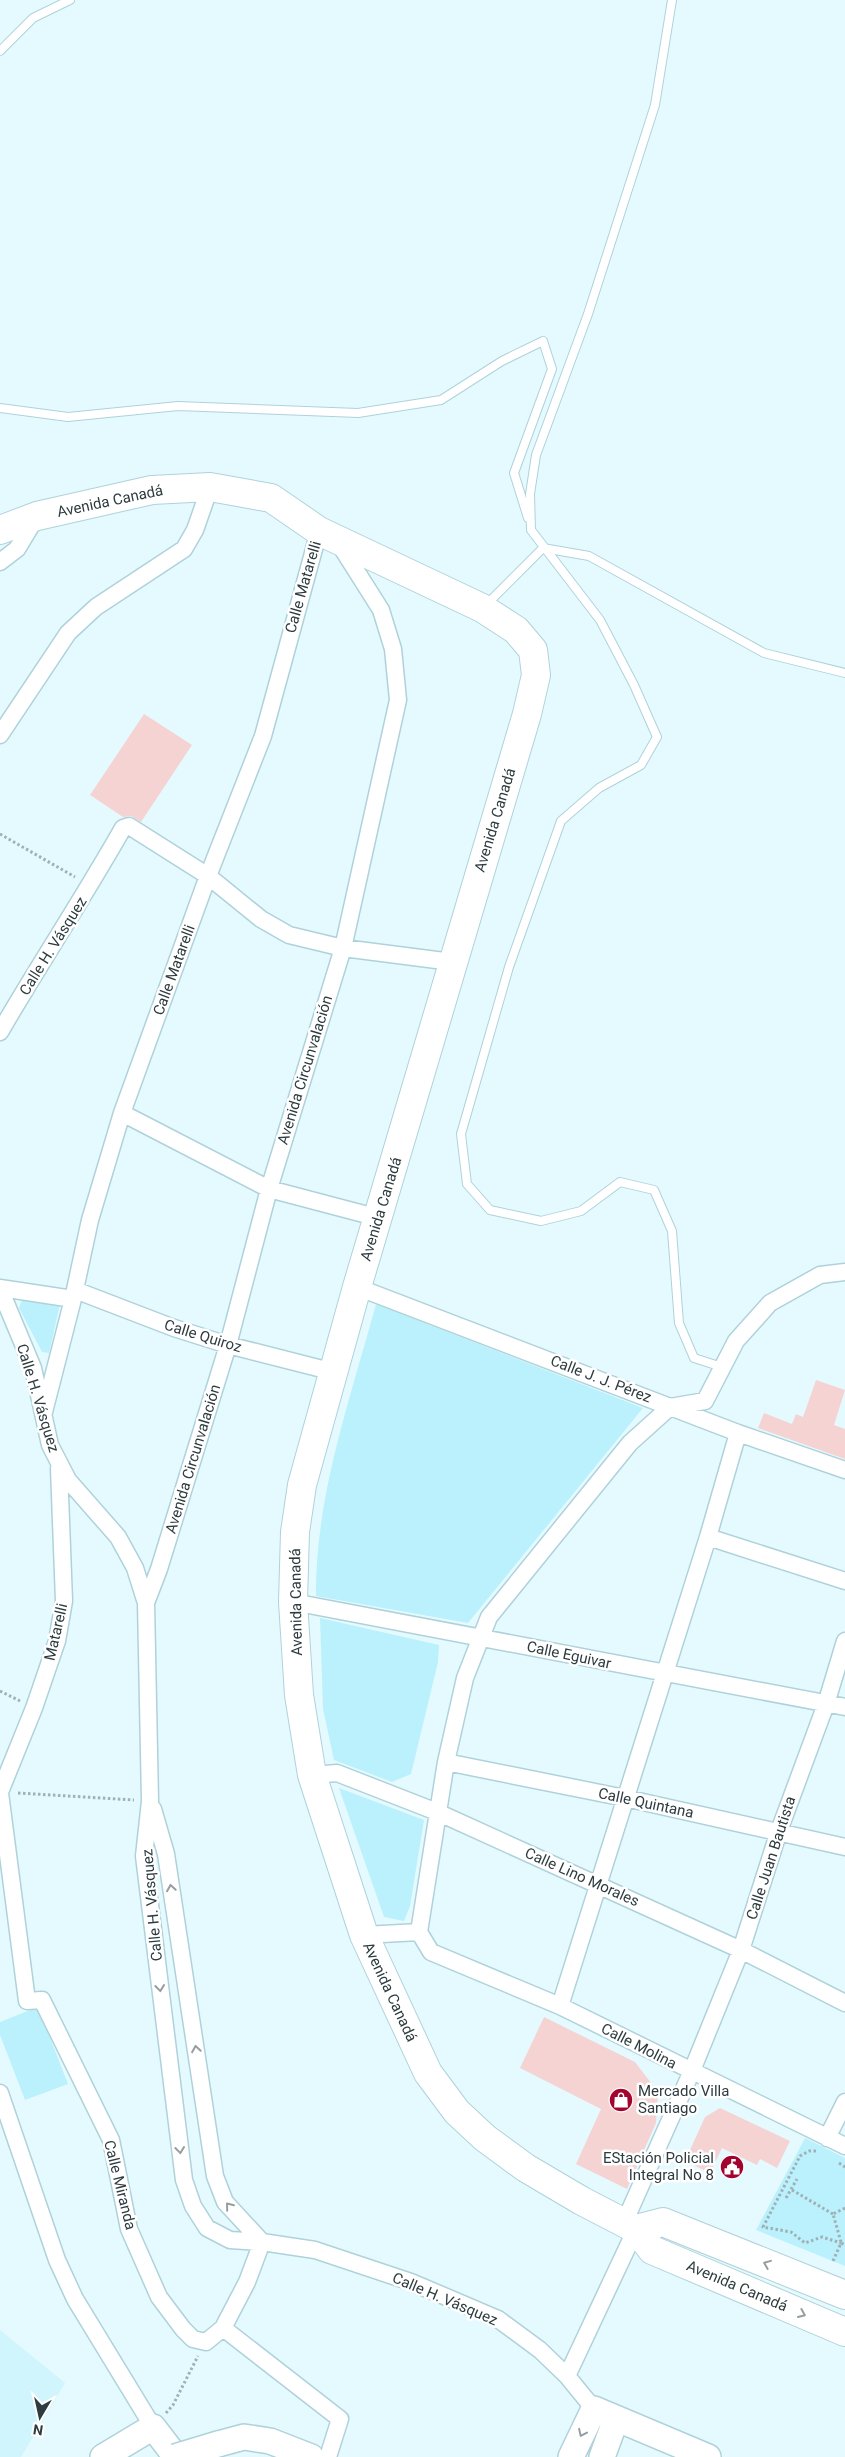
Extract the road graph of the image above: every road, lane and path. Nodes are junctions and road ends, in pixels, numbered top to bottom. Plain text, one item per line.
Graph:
1 (70, 0) edge
2 (672, 0) edge
3 (0, 51) edge
4 (0, 408) edge
5 (210, 487) junction
6 (37, 516) junction
7 (0, 530) edge
8 (531, 530) junction
9 (328, 536) junction
10 (543, 548) junction
11 (0, 562) edge
12 (482, 608) junction
13 (845, 673) edge
14 (0, 735) edge
15 (0, 834) edge
16 (208, 876) junction
17 (90, 886) junction
18 (343, 948) junction
19 (452, 962) junction
20 (0, 1032) edge
21 (122, 1113) junction
22 (269, 1189) junction
23 (379, 1218) junction
24 (845, 1272) edge
25 (357, 1287) junction
26 (0, 1288) edge
27 (74, 1295) junction
28 (228, 1345) junction
29 (722, 1367) junction
30 (334, 1372) junction
31 (670, 1407) junction
32 (43, 1414) junction
33 (738, 1433) junction
34 (59, 1463) junction
35 (845, 1470) edge
36 (708, 1537) junction
37 (845, 1581) edge
38 (293, 1602) junction
39 (146, 1603) junction
40 (481, 1636) junction
41 (845, 1641) edge
42 (664, 1674) junction
43 (826, 1704) junction
44 (845, 1707) edge
45 (446, 1762) junction
46 (312, 1775) junction
47 (3, 1793) edge
48 (625, 1798) junction
49 (116, 1799) dead end
50 (150, 1801) junction
51 (437, 1812) junction
52 (779, 1831) junction
53 (845, 1847) edge
54 (597, 1883) junction
55 (419, 1932) junction
56 (364, 1935) junction
57 (741, 1950) junction
58 (845, 2003) edge
59 (560, 2006) junction
60 (691, 2073) junction
61 (0, 2092) edge
62 (845, 2102) edge
63 (4, 2115) edge
64 (826, 2146) junction
65 (845, 2146) edge
66 (834, 2159) dead end
67 (845, 2167) edge
68 (797, 2179) dead end
69 (792, 2190) junction
70 (786, 2198) dead end
71 (845, 2208) edge
72 (833, 2214) junction
73 (630, 2226) junction
74 (845, 2240) edge
75 (262, 2242) junction
76 (843, 2244) edge
77 (833, 2260) dead end
78 (845, 2295) edge
79 (223, 2328) junction
80 (845, 2332) edge
81 (206, 2342) junction
82 (567, 2376) junction
83 (173, 2405) dead end
84 (594, 2409) junction
85 (616, 2419) junction
86 (153, 2427) junction
87 (702, 2456) edge
88 (103, 2457) edge
89 (175, 2457) edge
90 (311, 2457) edge
91 (328, 2457) edge
92 (571, 2457) edge
93 (602, 2457) edge

1 - 3 lane
2 - 8 lane
4 - 8 lane
5 - 6 highway, Avenida Canadá
5 - 9 highway, Avenida Canadá
5 - 14 street
6 - 7 highway, Avenida Canadá
6 - 11 street
8 - 10 lane
9 - 12 highway, Avenida Canadá
9 - 16 street, Calle Matarelli
9 - 18 street, Avenida Circunvalación
10 - 12 lane
10 - 13 lane
10 - 29 lane
12 - 19 highway, Avenida Canadá
15 - 17 path
16 - 17 street, Calle H. Vásquez
16 - 18 street, Calle H. Vásquez
16 - 21 street, Calle Matarelli
17 - 20 street, Calle H. Vásquez
18 - 19 street, Calle H. Vásquez
18 - 22 street, Avenida Circunvalación
19 - 23 highway, Avenida Canadá
21 - 22 street
21 - 27 street, Calle Matarelli
22 - 23 street
22 - 28 street, Avenida Circunvalación
23 - 25 highway, Avenida Canadá
24 - 29 street
25 - 30 highway, Avenida Canadá
25 - 31 street, Calle J. J. Pérez
26 - 27 street, Calle Quiroz
26 - 32 street, Calle H. Vásquez
27 - 28 street, Calle Quiroz
27 - 32 street, Calle Matarelli
28 - 30 street, Calle Quiroz
28 - 39 street, Avenida Circunvalación
29 - 31 street
30 - 38 highway, Avenida Canadá
31 - 33 street, Calle J. J. Pérez
31 - 40 street
32 - 34 street, Calle H. Vásquez
33 - 35 street, Calle J. J. Pérez
33 - 36 street
34 - 39 street, Calle H. Vásquez
34 - 47 street, Matarelli
36 - 37 street
36 - 42 street
38 - 40 street, Calle Eguivar
38 - 46 highway, Avenida Canadá
39 - 50 street
40 - 42 street, Calle Eguivar
40 - 45 street
41 - 43 street, Calle Juan Bautista
42 - 43 street, Calle Eguivar
42 - 48 street
43 - 44 street, Calle Eguivar
43 - 52 street, Calle Juan Bautista
45 - 48 street, Calle Quintana
45 - 51 street
46 - 51 street, Calle Lino Morales
46 - 56 highway, Avenida Canadá
47 - 49 path
47 - 81 street, Calle Miranda
48 - 52 street, Calle Quintana
48 - 54 street
75 -> 50 street, Calle H. Vásquez
50 -> 75 street, Calle H. Vásquez
51 - 54 street, Calle Lino Morales
51 - 55 street
52 - 53 street, Calle Quintana
52 - 57 street, Calle Juan Bautista
54 - 57 street, Calle Lino Morales
54 - 59 street
55 - 56 street
55 - 59 street, Calle Molina
56 - 73 highway, Avenida Canadá
57 - 58 street, Calle Lino Morales
57 - 60 street, Calle Juan Bautista
59 - 60 street, Calle Molina
60 - 64 street, Calle Molina
60 - 73 street, Calle Juan Bautista
61 - 63 street
62 - 64 street
63 - 86 street
64 - 65 street, Calle Molina
64 - 76 path
66 - 67 path
68 - 69 path
69 - 70 path
69 - 72 path
71 - 72 path
72 - 76 path
78 -> 73 highway, Avenida Canadá
73 -> 80 highway, Avenida Canadá
73 - 82 street, Calle Juan Bautista
74 - 76 path
75 - 79 street
75 - 82 street, Calle H. Vásquez
76 - 77 path
79 - 81 street
79 - 91 street
81 - 83 path
82 - 84 street, Calle H. Vásquez
84 - 85 main road, Calle H. Vásquez
84 -> 92 main road
85 - 87 main road, Calle H. Vásquez
85 - 93 main road
86 - 88 main road
86 - 89 main road
89 - 90 main road, bridge

